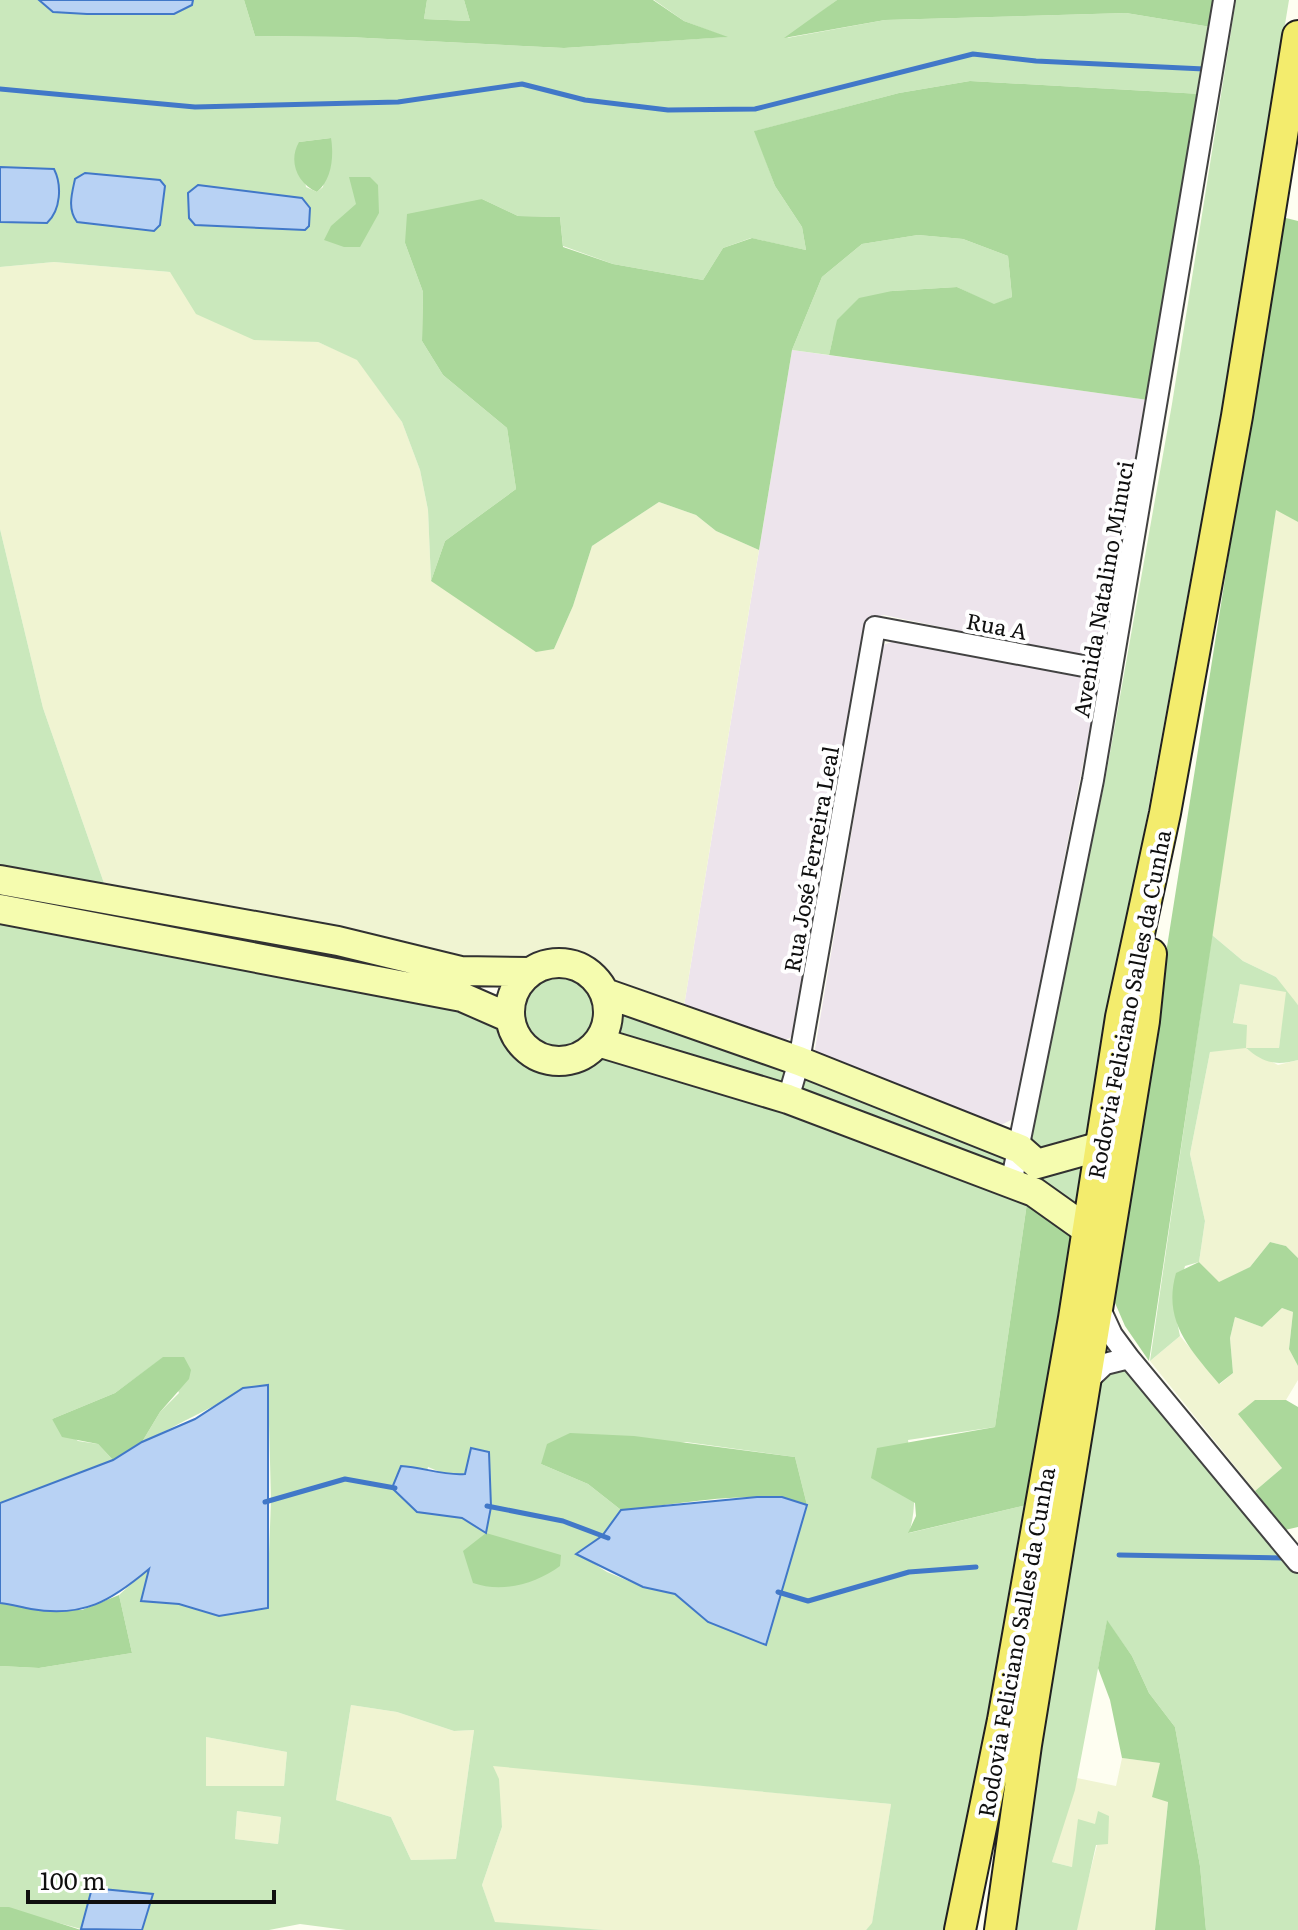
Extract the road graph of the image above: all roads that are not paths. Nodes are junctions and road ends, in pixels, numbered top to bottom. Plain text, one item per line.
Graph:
1 (1224, 0) edge
2 (1298, 36) edge
3 (875, 627) joint
4 (1110, 671) junction
5 (1165, 813) junction
6 (0, 880) edge
7 (0, 909) edge
8 (530, 972) junction
9 (605, 993) junction
10 (510, 1018) junction
11 (598, 1042) junction
12 (799, 1061) junction
13 (788, 1099) junction
14 (1098, 1147) junction
15 (1020, 1149) junction
16 (1011, 1184) junction
17 (1086, 1229) junction
18 (1100, 1309) junction
19 (1129, 1358) junction
20 (1088, 1380) junction
21 (1298, 1562) edge
22 (960, 1930) edge
23 (1000, 1930) edge

1 - 4 street, Avenida Natalino Minuci
2 - 5 main road
3 - 4 street, Rua A
3 - 12 street, Rua José Ferreira Leal
4 - 15 street, Avenida Natalino Minuci
5 - 14 main road, Rodovia Feliciano Salles da Cunha
5 - 18 main road, Rodovia Feliciano Salles da Cunha
6 - 8 street
7 - 10 street
8 - 9 street
8 - 10 street
9 - 11 street
9 - 12 street
10 - 11 street
11 - 13 street
12 - 13 street, Rua José Ferreira Leal
12 - 15 street
13 - 16 street
14 - 15 street
14 - 17 main road, Rodovia Feliciano Salles da Cunha
15 - 16 street, Avenida Natalino Minuci
16 - 17 street
17 - 22 main road, Rodovia Feliciano Salles da Cunha
18 - 19 street
18 - 20 main road, Rodovia Feliciano Salles da Cunha
19 - 20 street
19 - 21 street
20 - 23 main road, Rodovia Feliciano Salles da Cunha

